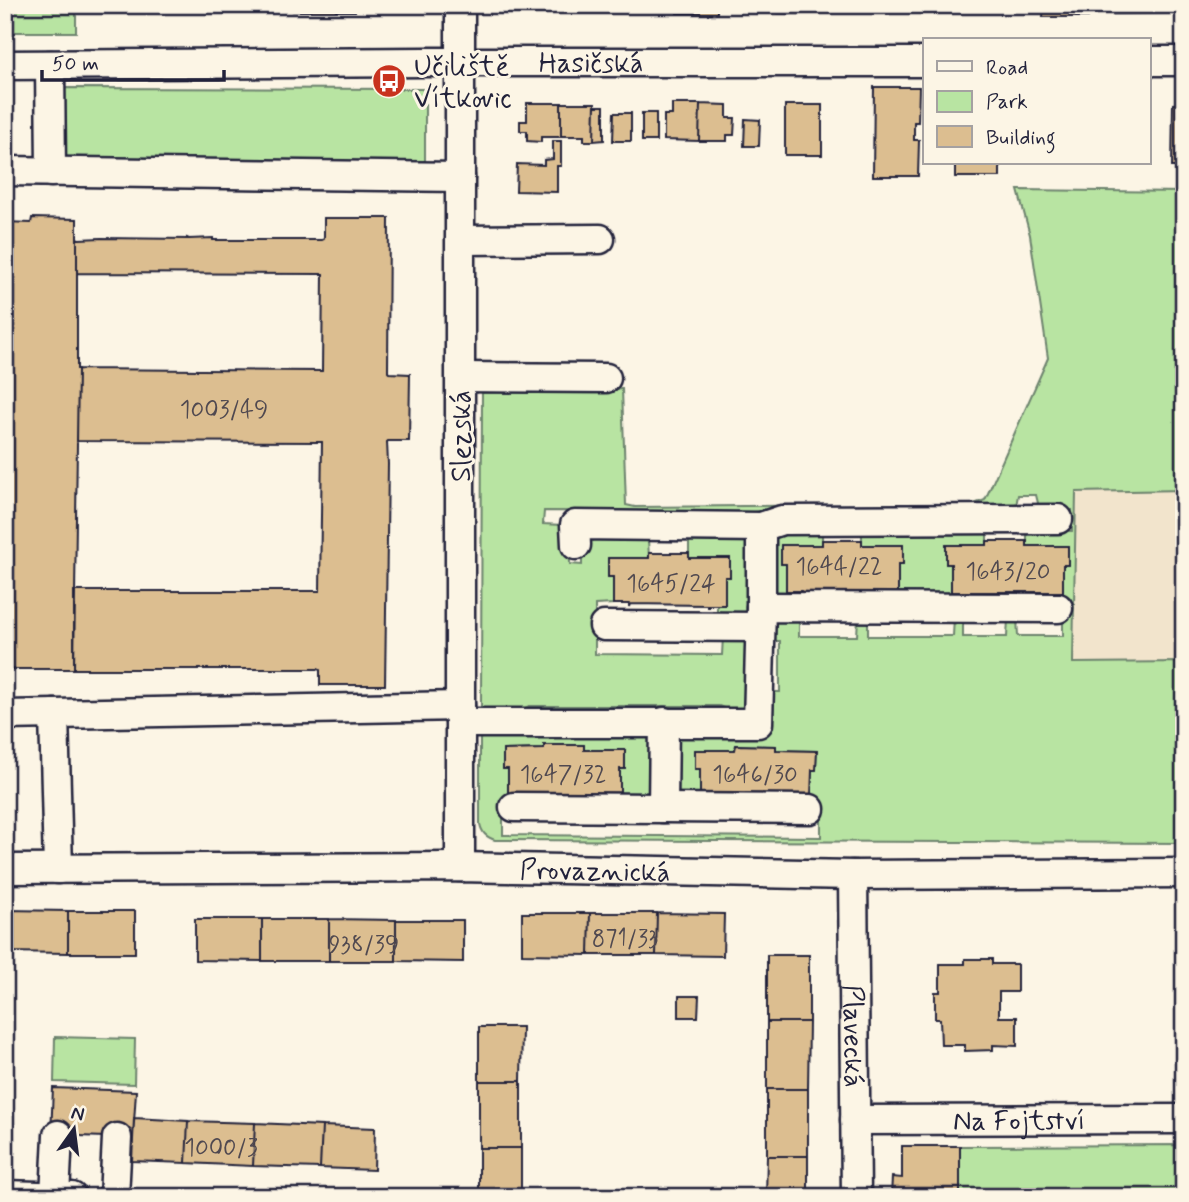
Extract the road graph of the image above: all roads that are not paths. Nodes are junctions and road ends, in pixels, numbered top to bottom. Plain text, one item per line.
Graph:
1 (460, 5) edge
2 (1150, 61) edge
3 (1184, 61) edge
4 (460, 62) junction
5 (923, 62) edge
6 (5, 65) edge
7 (50, 65) junction
8 (5, 172) edge
9 (51, 172) junction
10 (460, 177) junction
11 (600, 239) dead end
12 (460, 240) junction
13 (461, 377) junction
14 (606, 378) dead end
15 (1058, 519) dead end
16 (761, 527) junction
17 (576, 545) dead end
18 (1058, 608) dead end
19 (760, 617) junction
20 (604, 626) dead end
21 (460, 713) junction
22 (54, 714) junction
23 (5, 715) edge
24 (664, 722) junction
25 (514, 807) dead end
26 (663, 808) junction
27 (810, 809) dead end
28 (460, 867) junction
29 (5, 869) edge
30 (58, 869) junction
31 (1184, 873) edge
32 (853, 875) junction
33 (1184, 1119) edge
34 (855, 1120) junction
35 (58, 1135) dead end
36 (117, 1138) dead end
37 (5, 1195) edge
38 (55, 1196) edge
39 (72, 1197) edge
40 (114, 1197) edge
41 (856, 1197) edge

1 - 4 street, Slezská
2 - 3 street
4 - 5 street, Hasičská
4 - 7 street, Hasičská
4 - 10 street, Slezská
6 - 7 street, Hasičská
7 - 9 street
8 - 9 street
9 - 10 street
10 - 12 street, Slezská
11 - 12 street
12 - 13 street, Slezská
13 - 14 street
13 - 21 street, Slezská
15 - 16 street
16 - 17 street
16 - 19 street
18 - 19 street
19 - 20 street
19 - 24 street
21 - 22 street
21 - 24 street
21 - 28 street, Slezská
22 - 23 street
22 - 30 street
24 - 26 street
25 - 26 street
26 - 27 street
28 - 30 street, Provaznická
28 - 32 street, Provaznická
29 - 30 street, Provaznická
31 - 32 street, Provaznická
32 - 34 street, Plavecká
33 - 34 street, Na Fojtství
34 - 41 street, Plavecká
35 - 38 street
36 - 40 street
37 - 38 street
38 - 39 street

